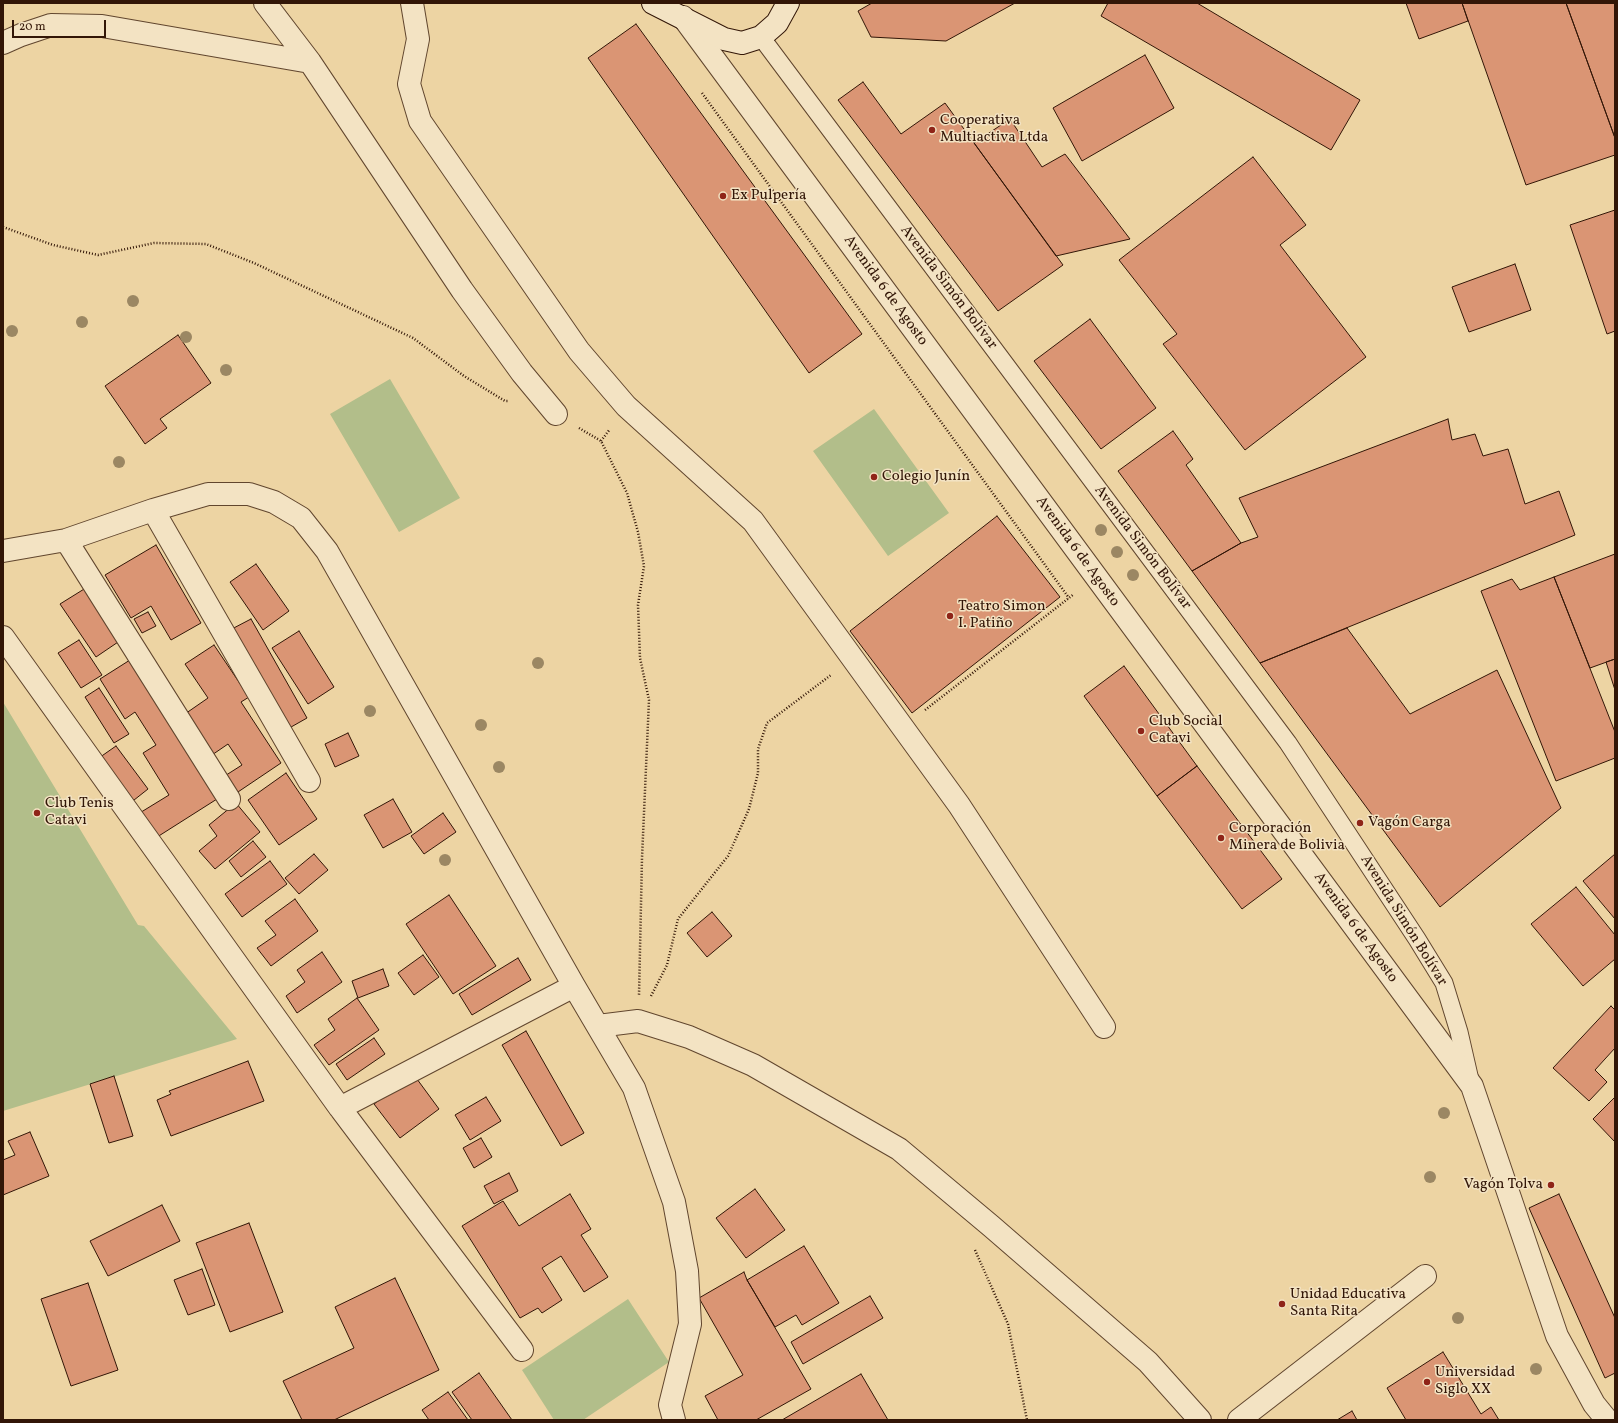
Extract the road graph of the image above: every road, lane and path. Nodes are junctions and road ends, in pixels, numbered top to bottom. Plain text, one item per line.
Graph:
1 (265, 3) edge
2 (412, 3) edge
3 (653, 3) edge
4 (788, 3) edge
5 (683, 17) junction
6 (762, 37) junction
7 (3, 43) edge
8 (310, 62) junction
9 (702, 93) dead end
10 (3, 227) edge
11 (549, 406) joint
12 (601, 441) dead end
13 (153, 510) junction
14 (66, 540) junction
15 (3, 551) edge
16 (1097, 578) junction
17 (1069, 598) junction
18 (3, 637) edge
19 (852, 659) junction
20 (902, 727) junction
21 (309, 781) dead end
22 (229, 799) dead end
23 (574, 986) junction
24 (638, 1021) junction
25 (598, 1026) junction
26 (1104, 1027) dead end
27 (1472, 1086) junction
28 (340, 1108) junction
29 (974, 1248) dead end
30 (1425, 1276) dead end
31 (522, 1350) dead end
32 (674, 1420) edge
33 (1027, 1420) edge
34 (1200, 1420) edge
35 (1239, 1420) edge
36 (1607, 1420) edge

1 - 8 street
2 - 19 street
3 - 5 street
4 - 6 street
5 - 6 street
5 - 16 street, Avenida 6 de Agosto
6 - 27 lane, Avenida Simón Bolívar
7 - 8 street
8 - 11 street
9 - 17 path
10 - 11 path
12 - 24 path
13 - 14 street
13 - 21 street
13 - 23 street
14 - 15 street
14 - 22 street
16 - 17 path
16 - 27 street, Avenida 6 de Agosto
17 - 20 path
18 - 28 street
19 - 20 street
19 - 24 path
20 - 26 street
23 - 25 street
23 - 28 street
24 - 25 street
24 - 34 street
25 - 32 street
27 - 36 street, Avenida 6 de Agosto
28 - 31 street
29 - 33 path
30 - 35 street

